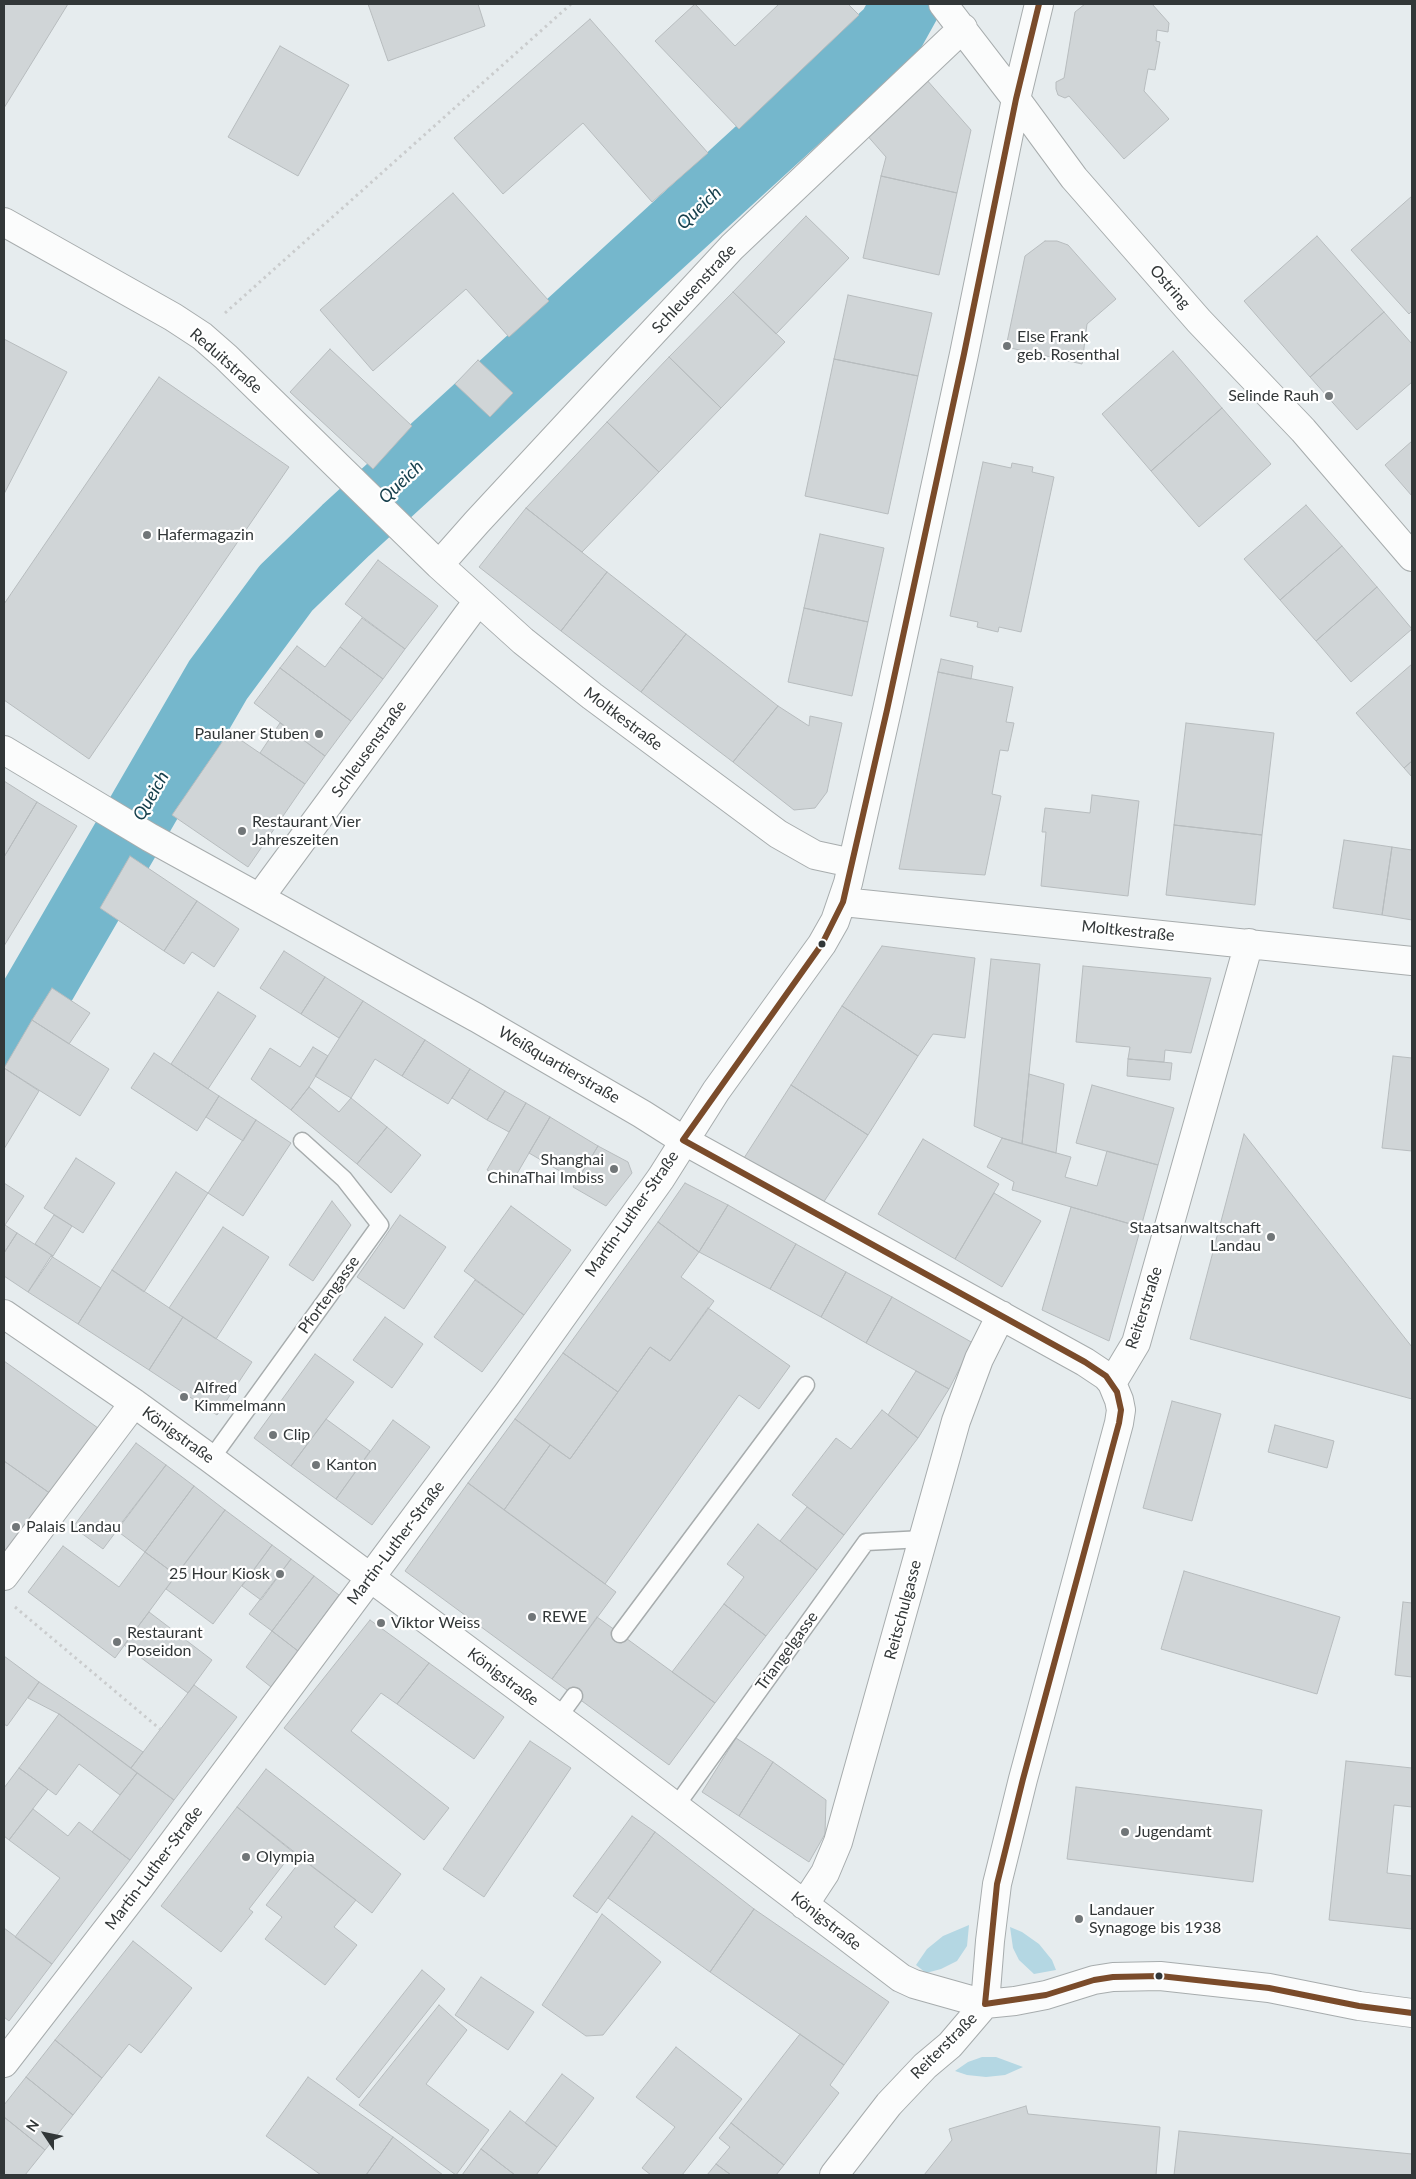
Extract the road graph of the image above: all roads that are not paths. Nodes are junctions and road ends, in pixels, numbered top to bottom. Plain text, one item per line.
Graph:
1 (1039, 4) edge
2 (944, 5) edge
3 (963, 28) junction
4 (1016, 98) junction
5 (4, 222) edge
6 (415, 543) joint
7 (1412, 557) edge
8 (439, 565) junction
9 (478, 601) junction
10 (4, 750) edge
11 (852, 862) junction
12 (260, 898) junction
13 (843, 902) junction
14 (1248, 943) junction
15 (1412, 961) edge
16 (683, 1140) junction
17 (302, 1141) dead end
18 (4, 1314) edge
19 (1001, 1315) junction
20 (1112, 1382) junction
21 (806, 1385) dead end
22 (134, 1403) junction
23 (211, 1459) junction
24 (923, 1539) junction
25 (4, 1576) edge
26 (369, 1578) junction
27 (620, 1634) dead end
28 (574, 1696) dead end
29 (558, 1718) junction
30 (676, 1806) junction
31 (804, 1905) junction
32 (985, 2004) junction
33 (1412, 2013) edge
34 (4, 2063) edge
35 (834, 2175) edge

1 - 4 street, Martin-Luther-Straße
2 - 3 street, Ostring
3 - 4 street, Ostring
3 - 8 street, Schleusenstraße
4 - 7 street, Ostring
4 - 11 street, Martin-Luther-Straße
5 - 6 street, Reduitstraße
6 - 8 street, Moltkestraße
8 - 9 street, Moltkestraße
9 - 11 street, Moltkestraße
9 - 12 street, Schleusenstraße
10 - 12 street, Weißquartierstraße
11 - 13 street, Martin-Luther-Straße
12 - 16 street, Weißquartierstraße
13 - 14 street, Moltkestraße
13 - 16 street, Martin-Luther-Straße
14 - 15 street, Moltkestraße
14 - 20 street, Reiterstraße
16 - 19 street, Weißquartierstraße
16 - 26 street, Martin-Luther-Straße
17 - 23 lane, Pfortengasse
18 - 22 street, Königstraße
19 - 20 street, Weißquartierstraße
19 - 24 street, Reitschulgasse
20 - 32 street, Reiterstraße
21 - 27 lane
22 - 23 street, Königstraße
22 - 25 street
23 - 26 street, Königstraße
24 - 30 lane, Triangelgasse
24 - 31 street, Reitschulgasse
26 - 29 street, Königstraße
26 - 34 street, Martin-Luther-Straße
28 - 29 lane
29 - 30 street, Königstraße
30 - 31 street, Königstraße
31 - 32 street, Königstraße
32 - 33 street
32 - 35 street, Reiterstraße

